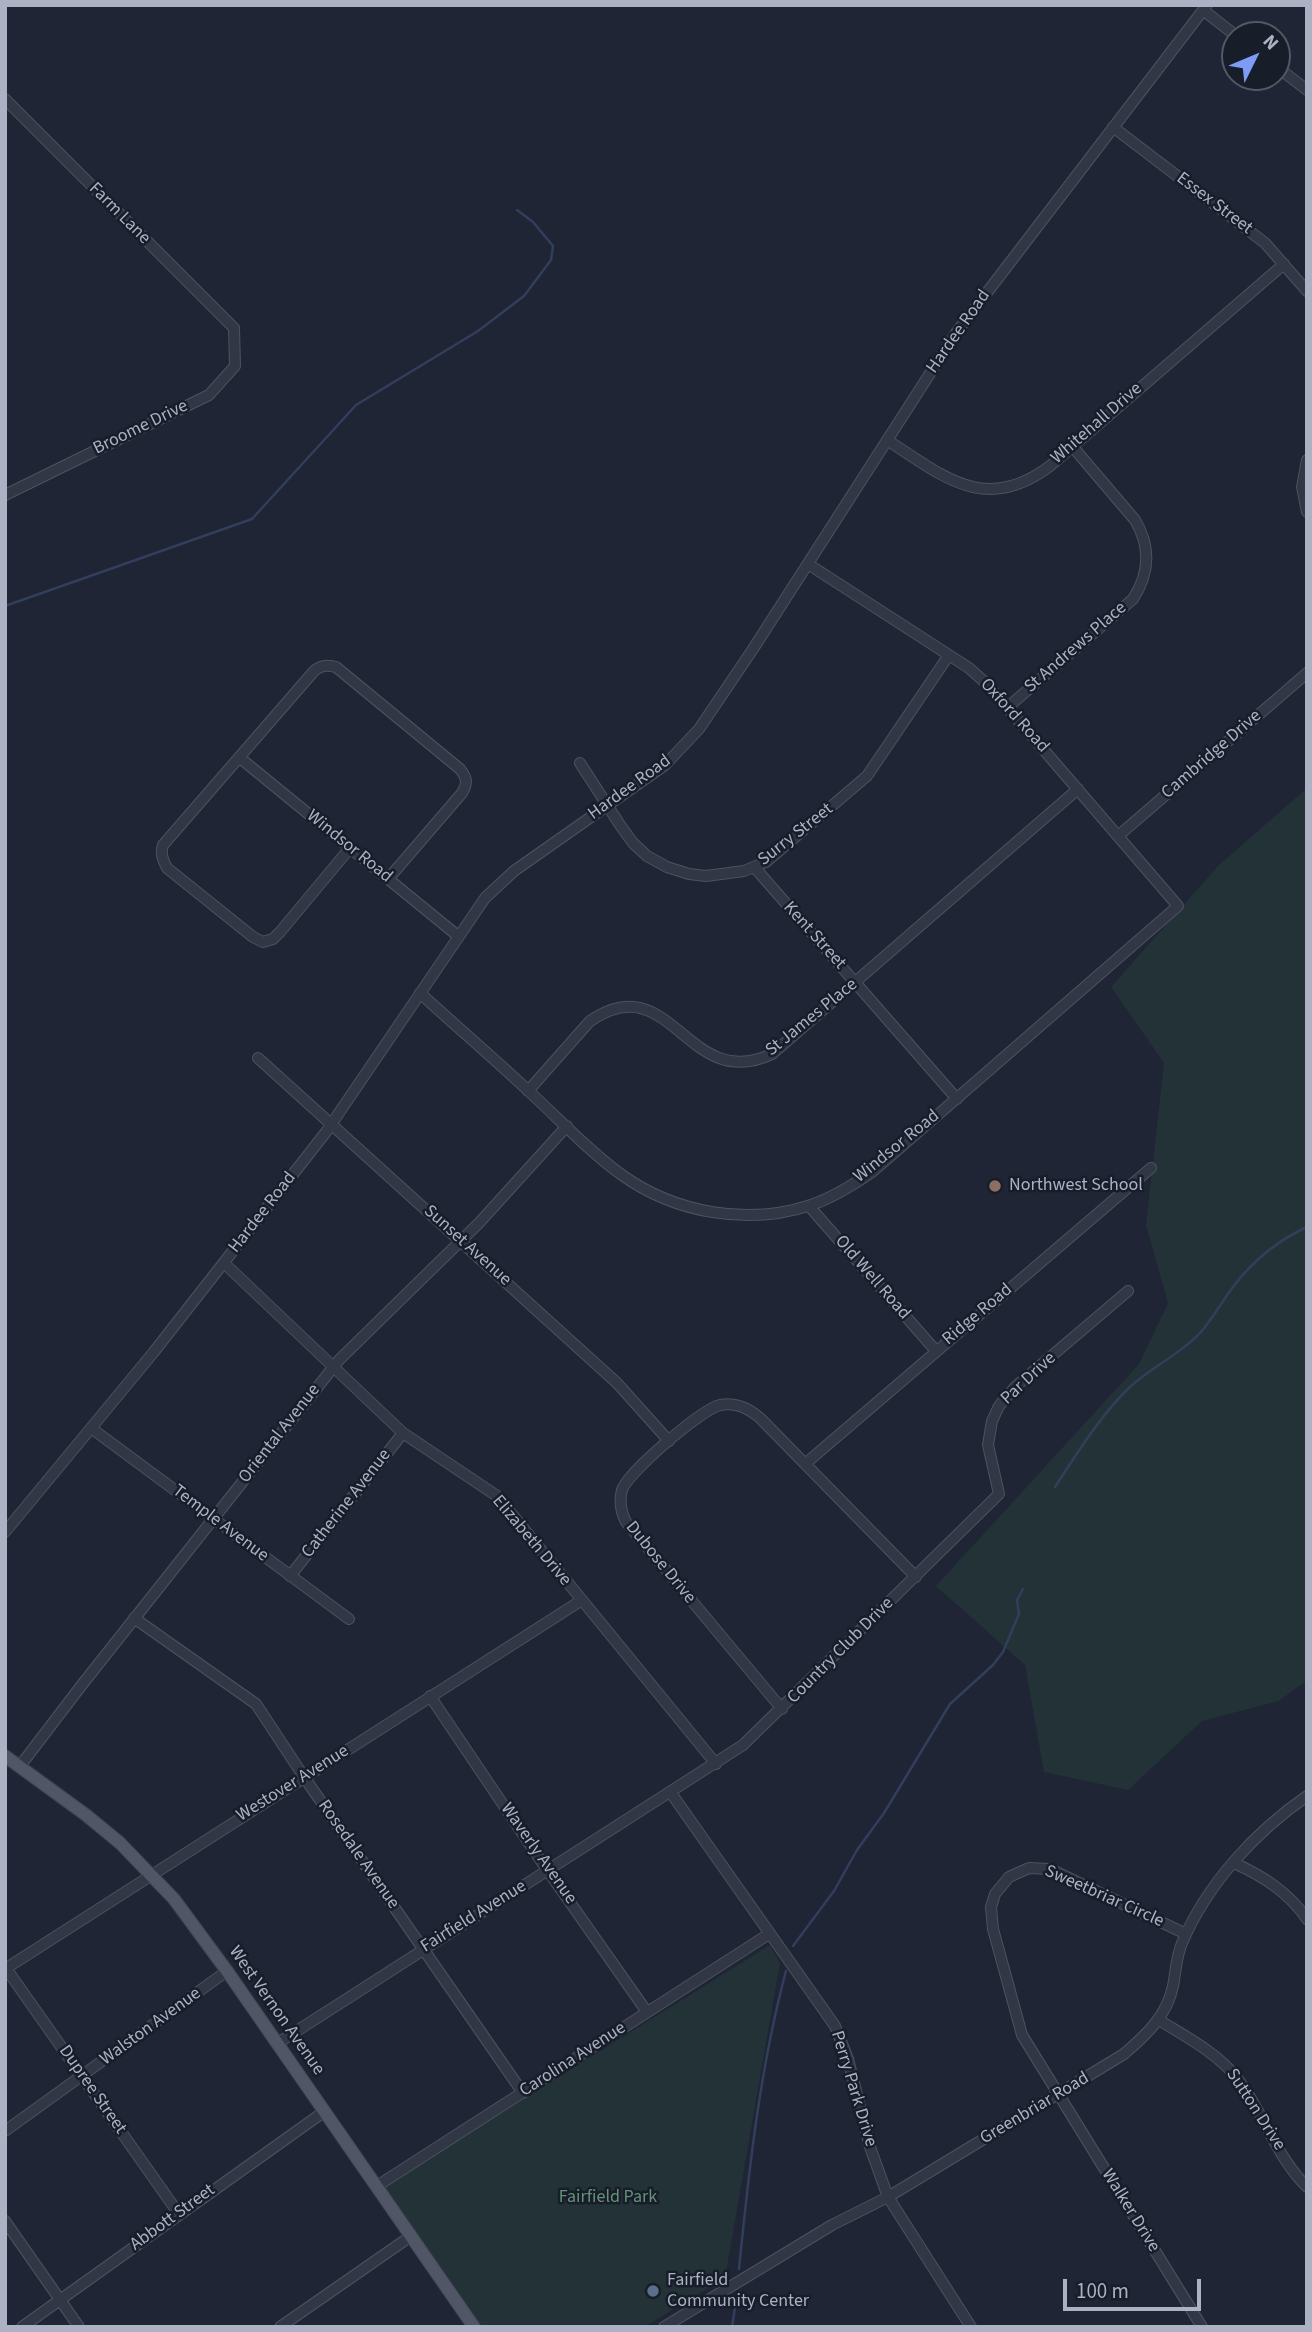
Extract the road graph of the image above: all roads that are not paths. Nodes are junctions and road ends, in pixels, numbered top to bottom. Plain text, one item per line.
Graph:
1 (1205, 8) edge
2 (1221, 22) edge
3 (1291, 78) edge
4 (1307, 90) edge
5 (5, 99) edge
6 (1114, 127) junction
7 (1284, 264) junction
8 (1307, 290) edge
9 (234, 328) joint
10 (887, 439) junction
11 (1072, 446) junction
12 (1307, 460) edge
13 (5, 495) edge
14 (1307, 512) edge
15 (808, 564) junction
16 (949, 654) junction
17 (1307, 673) edge
18 (1008, 707) junction
19 (240, 758) junction
20 (580, 763) dead end
21 (1078, 789) junction
22 (608, 804) junction
23 (1118, 836) junction
24 (350, 848) junction
25 (755, 867) junction
26 (1154, 878) joint
27 (388, 879) junction
28 (458, 936) junction
29 (856, 983) junction
30 (420, 993) junction
31 (258, 1058) dead end
32 (528, 1091) junction
33 (957, 1099) junction
34 (332, 1124) junction
35 (567, 1126) junction
36 (1151, 1168) dead end
37 (808, 1206) junction
38 (461, 1242) junction
39 (224, 1263) junction
40 (1128, 1291) dead end
41 (936, 1351) junction
42 (332, 1367) junction
43 (91, 1428) junction
44 (403, 1433) junction
45 (669, 1441) junction
46 (805, 1464) junction
47 (999, 1494) joint
48 (213, 1519) junction
49 (5, 1532) edge
50 (290, 1576) junction
51 (916, 1577) junction
52 (582, 1600) junction
53 (134, 1618) junction
54 (349, 1619) dead end
55 (430, 1696) junction
56 (782, 1709) junction
57 (5, 1756) edge
58 (716, 1764) junction
59 (20, 1766) junction
60 (304, 1777) junction
61 (671, 1793) junction
62 (1307, 1796) edge
63 (1234, 1863) junction
64 (548, 1871) junction
65 (153, 1875) junction
66 (1307, 1919) edge
67 (769, 1934) junction
68 (1186, 1934) junction
69 (423, 1950) junction
70 (6, 1968) edge
71 (228, 1971) junction
72 (647, 2012) junction
73 (1159, 2020) junction
74 (278, 2043) junction
75 (82, 2076) junction
76 (523, 2093) junction
77 (1059, 2095) junction
78 (325, 2111) junction
79 (5, 2131) edge
80 (377, 2186) junction
81 (1307, 2187) edge
82 (888, 2197) junction
83 (179, 2214) junction
84 (5, 2221) edge
85 (411, 2236) junction
86 (60, 2300) junction
87 (22, 2327) edge
88 (79, 2327) edge
89 (280, 2327) edge
90 (474, 2327) edge
91 (664, 2327) edge
92 (971, 2327) edge
93 (1202, 2327) edge

1 - 2 street
1 - 6 street, Hardee Road
3 - 4 street
5 - 9 street, Farm Lane
6 - 7 street, Essex Street
6 - 10 street, Hardee Road
7 - 8 street, Essex Street
7 - 11 street, Whitehall Drive
9 - 13 street, Broome Drive
10 - 11 street, Whitehall Drive
10 - 15 street, Hardee Road
11 - 18 street, St Andrews Place
12 - 14 street
15 - 16 street, Oxford Road
15 - 22 street, Hardee Road
16 - 18 street, Oxford Road
16 - 25 street, Surry Street
17 - 23 street, Cambridge Drive
18 - 21 street, Oxford Road
19 - 24 street, Windsor Road
19 - 24 street
19 - 27 street
20 - 22 street, Surry Street
21 - 23 street, Oxford Road
21 - 29 street, St James Place
22 - 25 street, Surry Street
22 - 28 street, Hardee Road
23 - 26 street, Oxford Road
24 - 27 street, Windsor Road
25 - 29 street, Kent Street
26 - 33 street, Windsor Road
27 - 28 street, Windsor Road
28 - 30 street, Hardee Road
29 - 32 street, St James Place
29 - 33 street, Kent Street
30 - 32 street, Windsor Road
30 - 34 street, Hardee Road
31 - 34 street, Sunset Avenue
32 - 35 street, Windsor Road
33 - 37 street, Windsor Road
34 - 38 street, Sunset Avenue
34 - 39 street, Hardee Road
35 - 37 street, Windsor Road
35 - 38 street, Oriental Avenue
36 - 41 street, Ridge Road
37 - 41 street, Old Well Road
38 - 42 street, Oriental Avenue
38 - 45 street, Sunset Avenue
39 - 42 street, Elizabeth Drive
39 - 43 street, Hardee Road
40 - 47 street, Par Drive
41 - 46 street, Ridge Road
42 - 44 street, Elizabeth Drive
42 - 48 street, Oriental Avenue
43 - 48 street, Temple Avenue
43 - 49 street, Hardee Road
44 - 50 street, Catherine Avenue
44 - 52 street, Elizabeth Drive
45 - 46 street, Dubose Drive
45 - 56 street, Dubose Drive
46 - 51 street, Dubose Drive
47 - 51 street, Country Club Drive
48 - 50 street, Temple Avenue
48 - 53 street, Oriental Avenue
50 - 54 street, Temple Avenue
51 - 56 street, Country Club Drive
52 - 55 street, Westover Avenue
52 - 58 street, Elizabeth Drive
53 - 59 street, Oriental Avenue
53 - 60 street, Rosedale Avenue
55 - 60 street, Westover Avenue
55 - 64 street, Waverly Avenue
56 - 58 street, Country Club Drive
57 - 59 main road, West Vernon Avenue
58 - 61 street, Country Club Drive
59 - 65 main road, West Vernon Avenue
60 - 65 street, Westover Avenue
60 - 69 street, Rosedale Avenue
61 - 64 street, Fairfield Avenue
61 - 67 street, Perry Park Drive
62 - 63 street, Greenbriar Road
63 - 66 street
63 - 68 street, Greenbriar Road
64 - 69 street, Fairfield Avenue
64 - 72 street, Waverly Avenue
65 - 70 street, Westover Avenue
65 - 71 main road, West Vernon Avenue
67 - 72 street, Carolina Avenue
67 - 82 street, Perry Park Drive
68 - 73 street, Greenbriar Road
68 - 77 street, Sweetbriar Circle
69 - 74 street, Fairfield Avenue
69 - 76 street, Rosedale Avenue
70 - 75 street, Dupree Street
71 - 74 main road, West Vernon Avenue
71 - 75 street, Walston Avenue
72 - 76 street, Carolina Avenue
73 - 77 street, Greenbriar Road
73 - 81 street, Sutton Drive
74 - 78 main road, West Vernon Avenue
75 - 79 street, Walston Avenue
75 - 83 street, Dupree Street
76 - 80 street, Carolina Avenue
77 - 82 street, Greenbriar Road
77 - 93 street, Walker Drive
78 - 80 main road, West Vernon Avenue
78 - 83 street, Abbott Street
80 - 85 main road, West Vernon Avenue
82 - 91 street, Greenbriar Road
82 - 92 street, Perry Park Drive
83 - 86 street, Abbott Street
84 - 86 street
85 - 89 street
85 - 90 main road, West Vernon Avenue
86 - 87 street, Abbott Street
86 - 88 street

